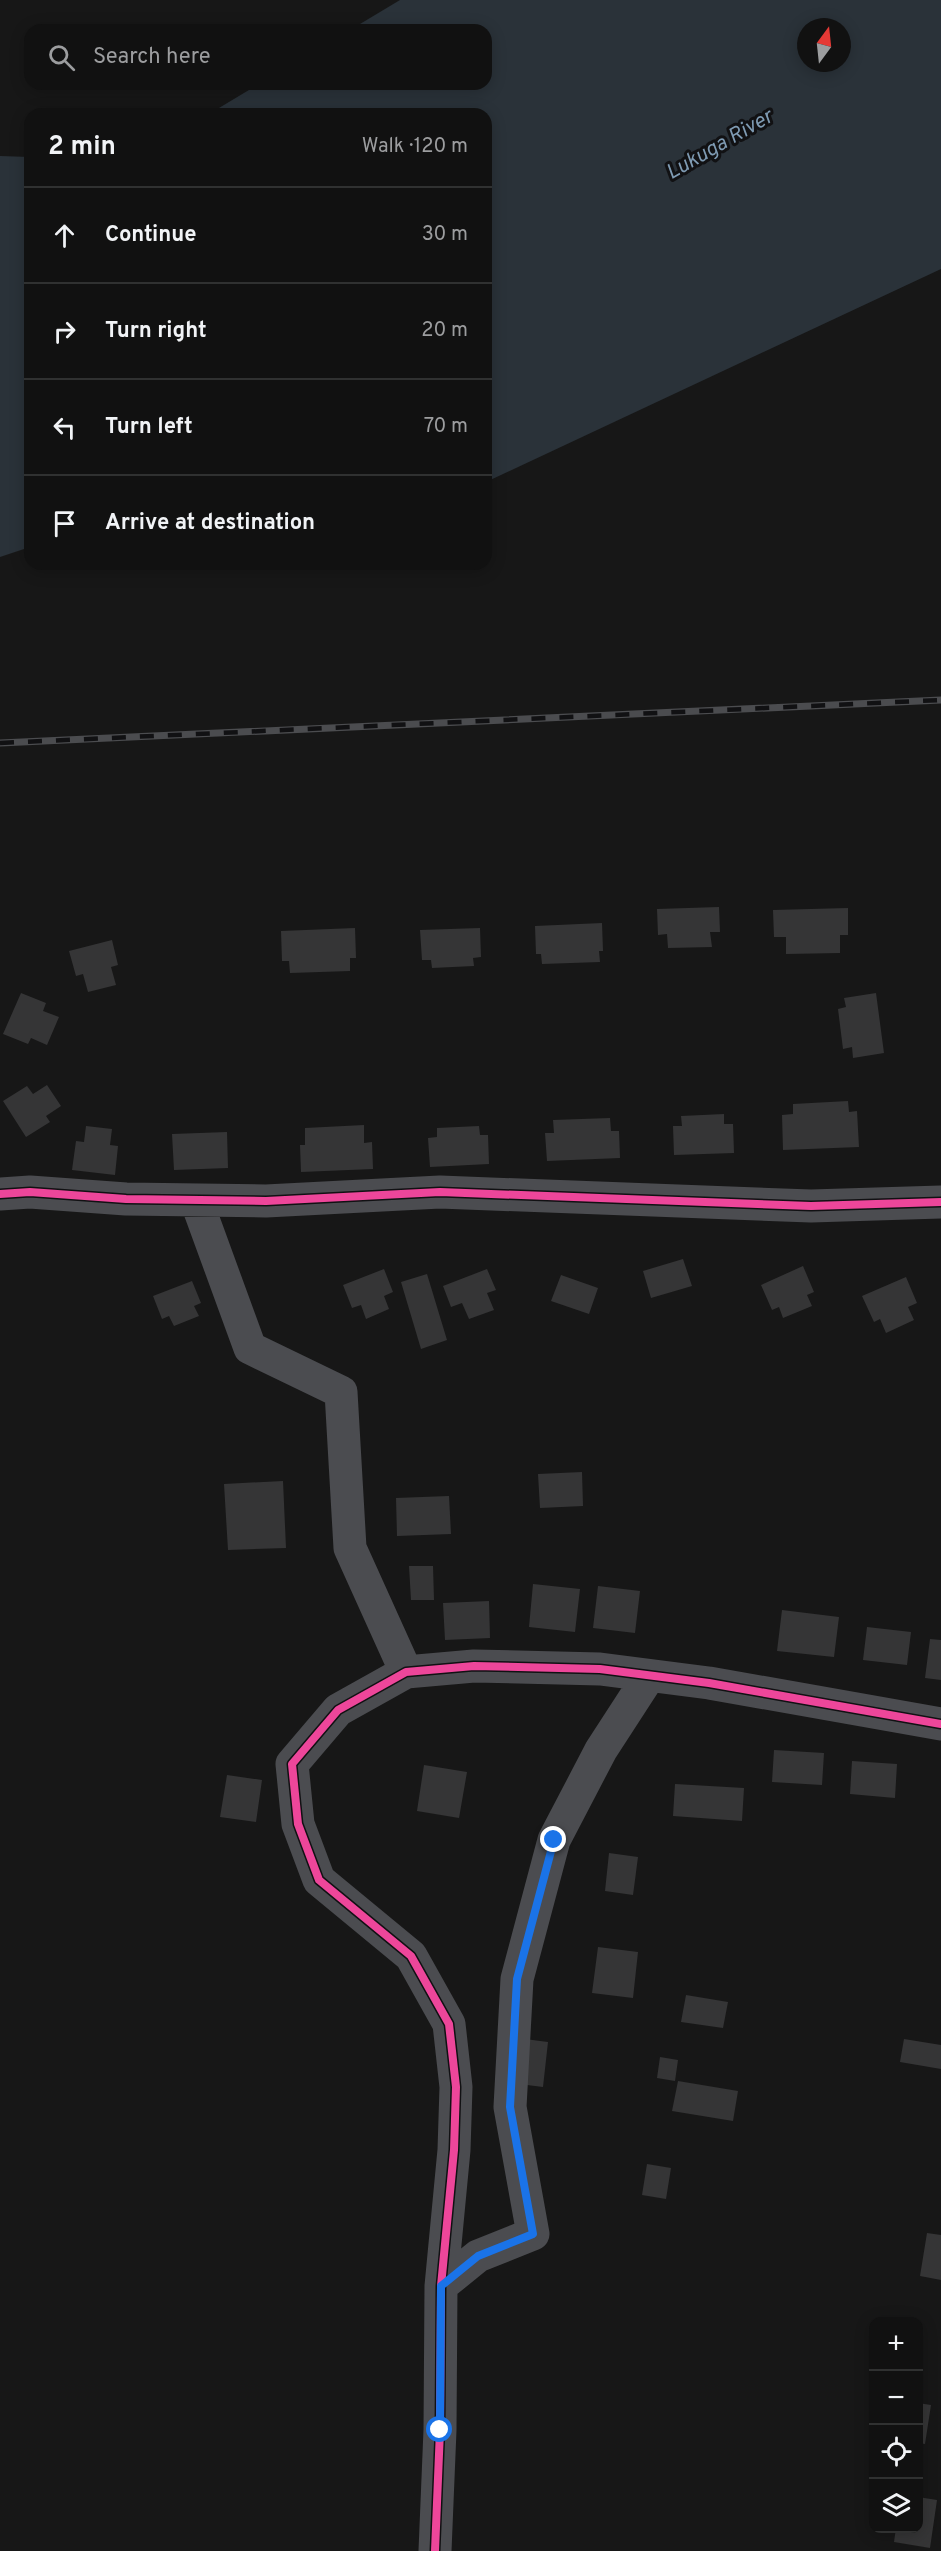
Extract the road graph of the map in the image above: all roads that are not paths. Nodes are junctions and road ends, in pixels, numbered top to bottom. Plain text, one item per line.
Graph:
1 (0, 1194) edge
2 (196, 1200) junction
3 (941, 1202) edge
4 (406, 1672) junction
5 (649, 1676) junction
6 (941, 1724) edge
7 (441, 2286) junction
8 (435, 2551) edge

1 - 2 street
2 - 3 street
2 - 4 street
4 - 5 street
4 - 7 street
5 - 6 street
5 - 7 street
7 - 8 street

